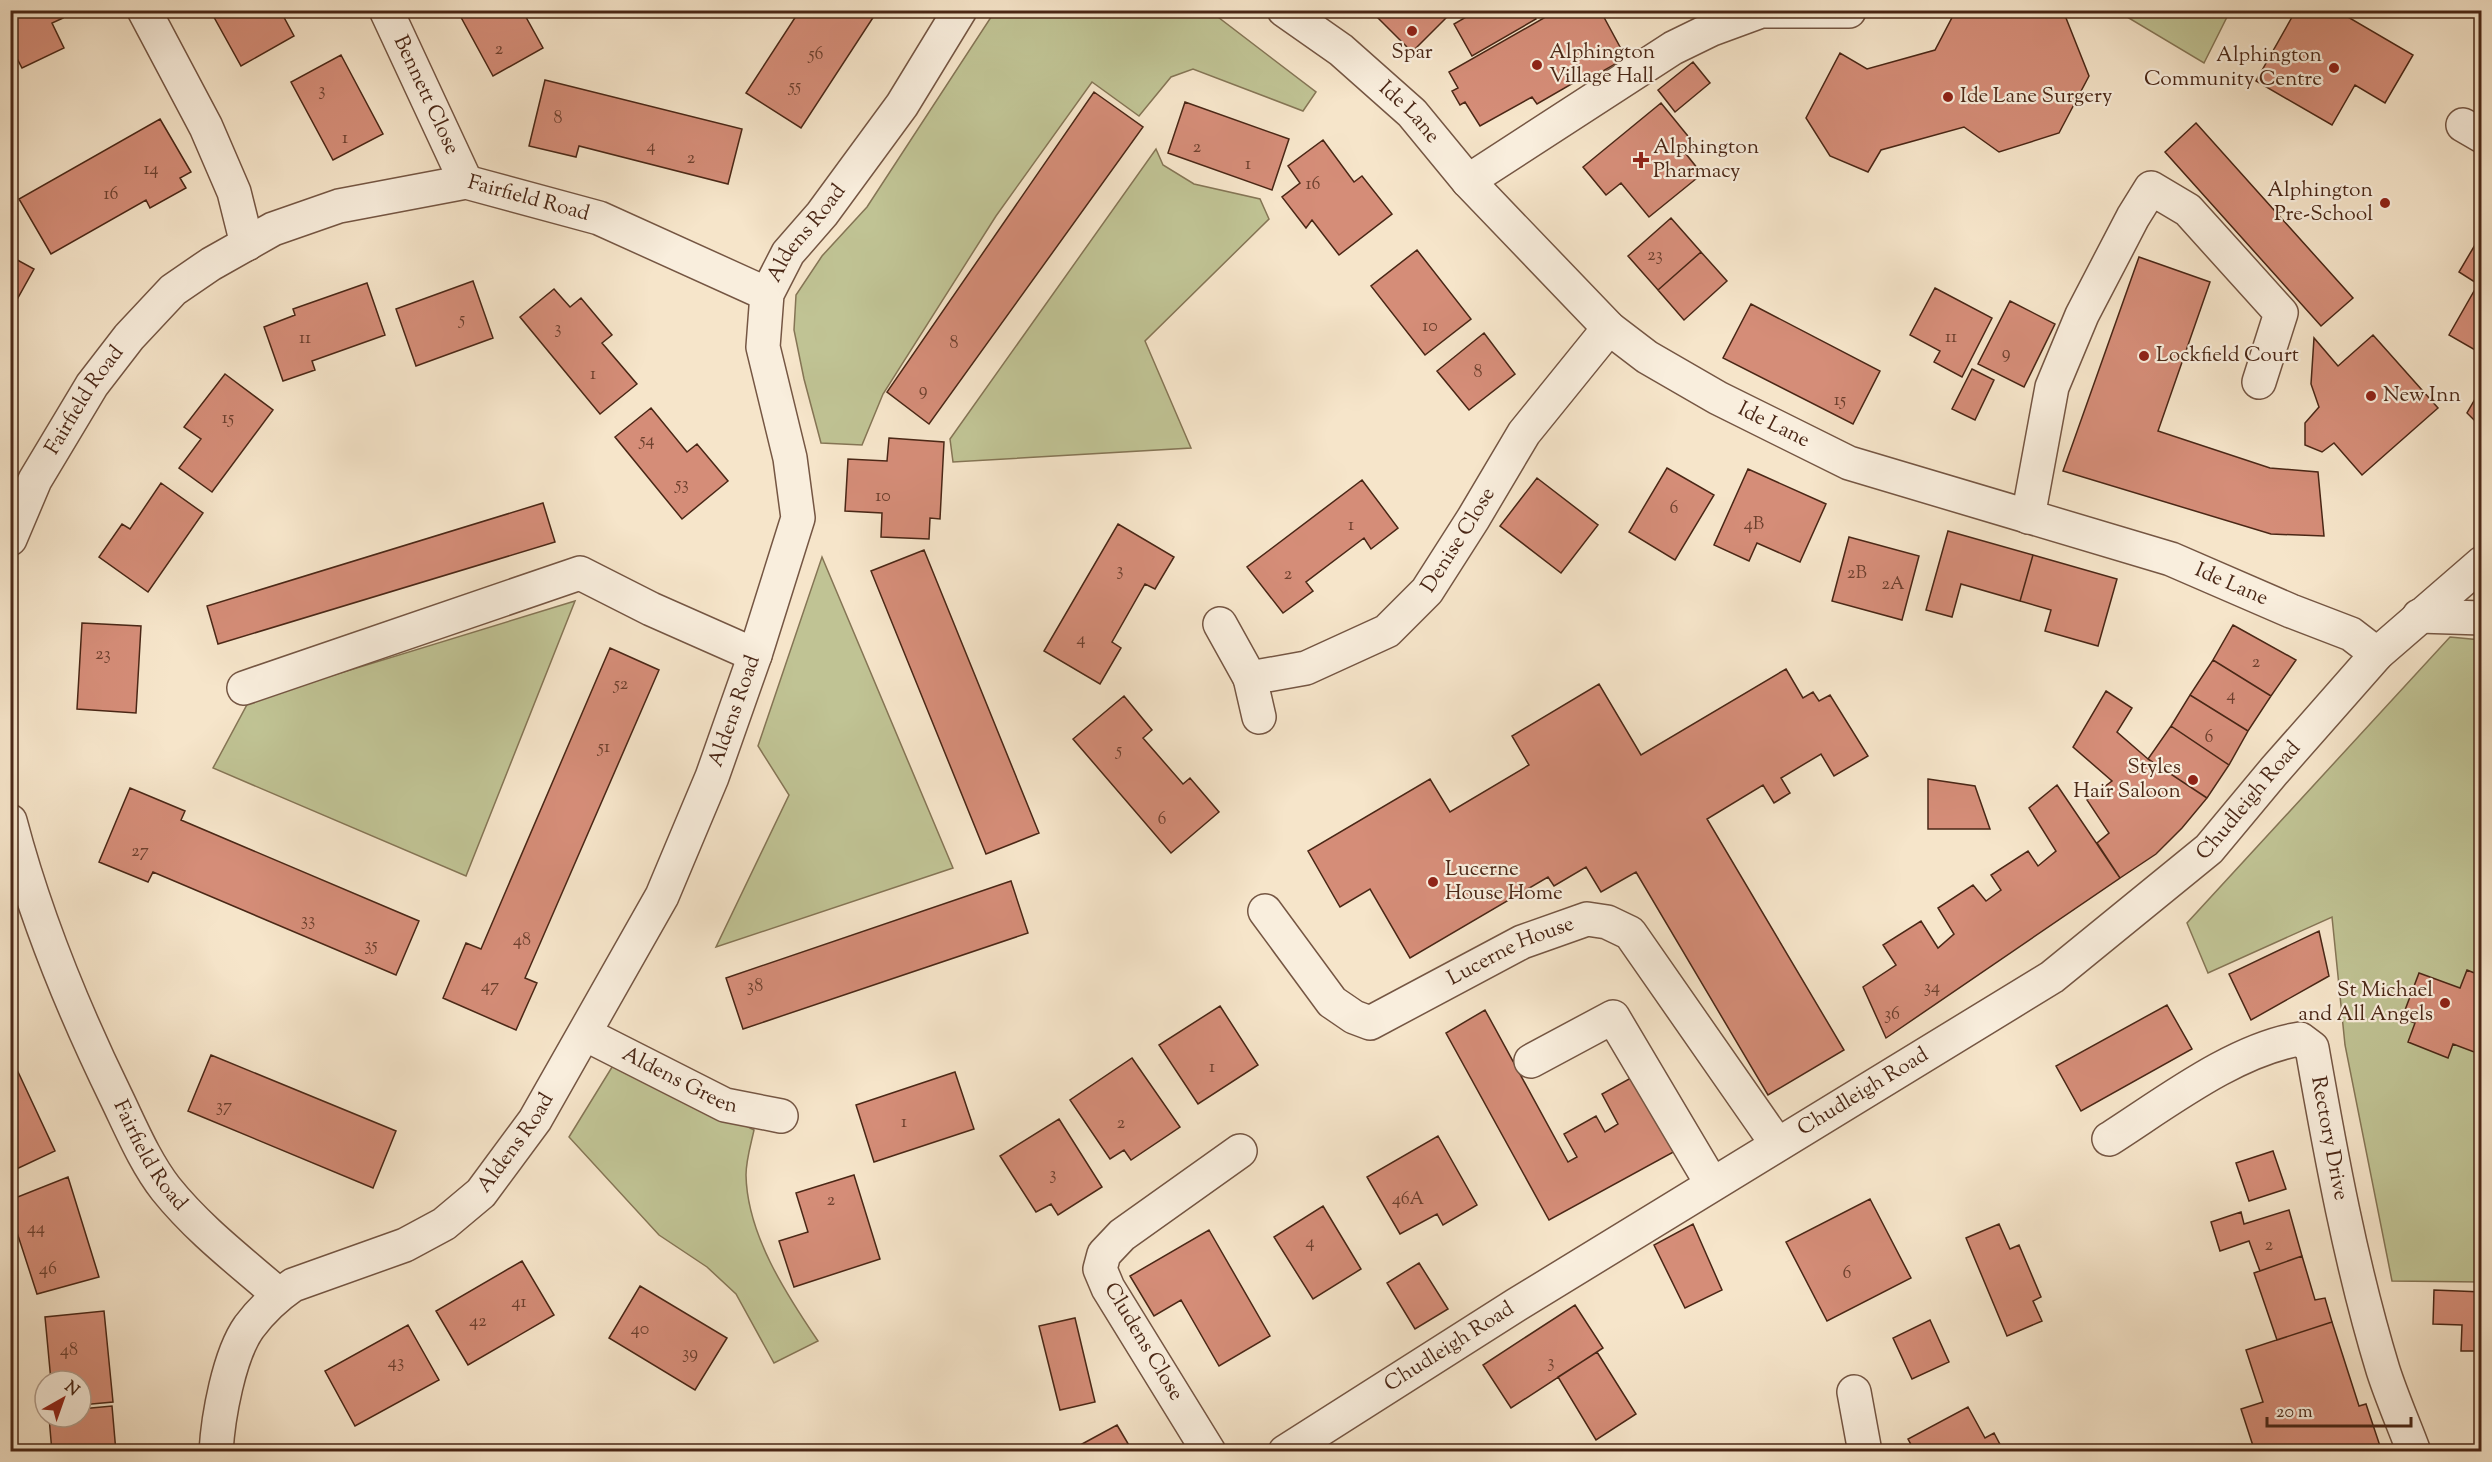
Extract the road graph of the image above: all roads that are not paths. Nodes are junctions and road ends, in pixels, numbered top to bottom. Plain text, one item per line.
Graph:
1 (144, 10) edge
2 (386, 10) edge
3 (960, 10) edge
4 (1284, 10) edge
5 (1849, 11) edge
6 (1468, 181) junction
7 (466, 182) junction
8 (247, 244) junction
9 (767, 294) junction
10 (1609, 328) junction
11 (2259, 382) dead end
12 (2028, 517) junction
13 (10, 539) edge
14 (2481, 563) edge
15 (2419, 616) junction
16 (2481, 618) edge
17 (1220, 624) dead end
18 (2378, 654) junction
19 (755, 655) junction
20 (1250, 678) junction
21 (244, 688) dead end
22 (1259, 717) dead end
23 (10, 821) edge
24 (1265, 911) dead end
25 (585, 1034) junction
26 (1531, 1061) dead end
27 (781, 1116) dead end
28 (2109, 1139) dead end
29 (1777, 1144) junction
30 (1240, 1151) dead end
31 (1712, 1184) junction
32 (279, 1295) junction
33 (1854, 1392) dead end
34 (216, 1452) edge
35 (1209, 1452) edge
36 (1285, 1452) edge
37 (1865, 1452) edge
38 (2414, 1452) edge

1 - 8 street
2 - 7 street, Bennett Close
3 - 9 street, Aldens Road
4 - 6 street, Ide Lane
5 - 6 street
6 - 10 street, Ide Lane
7 - 8 street, Fairfield Road
7 - 9 street, Fairfield Road
8 - 13 street, Fairfield Road
9 - 19 street, Aldens Road
10 - 12 street, Ide Lane
10 - 20 street, Denise Close
11 - 12 street
12 - 18 street, Ide Lane
14 - 15 street, Chudleigh Road
15 - 16 street
15 - 18 street, Chudleigh Road
17 - 20 street
18 - 29 street, Chudleigh Road
19 - 21 street
19 - 25 street, Aldens Road
20 - 22 street
23 - 32 street, Fairfield Road
24 - 29 street, Lucerne House
25 - 27 street, Aldens Green
25 - 32 street, Aldens Road
26 - 31 street
28 - 38 street, Rectory Drive
29 - 31 street, Chudleigh Road
30 - 35 street, Cludens Close
31 - 36 street, Chudleigh Road
32 - 34 street
33 - 37 street

